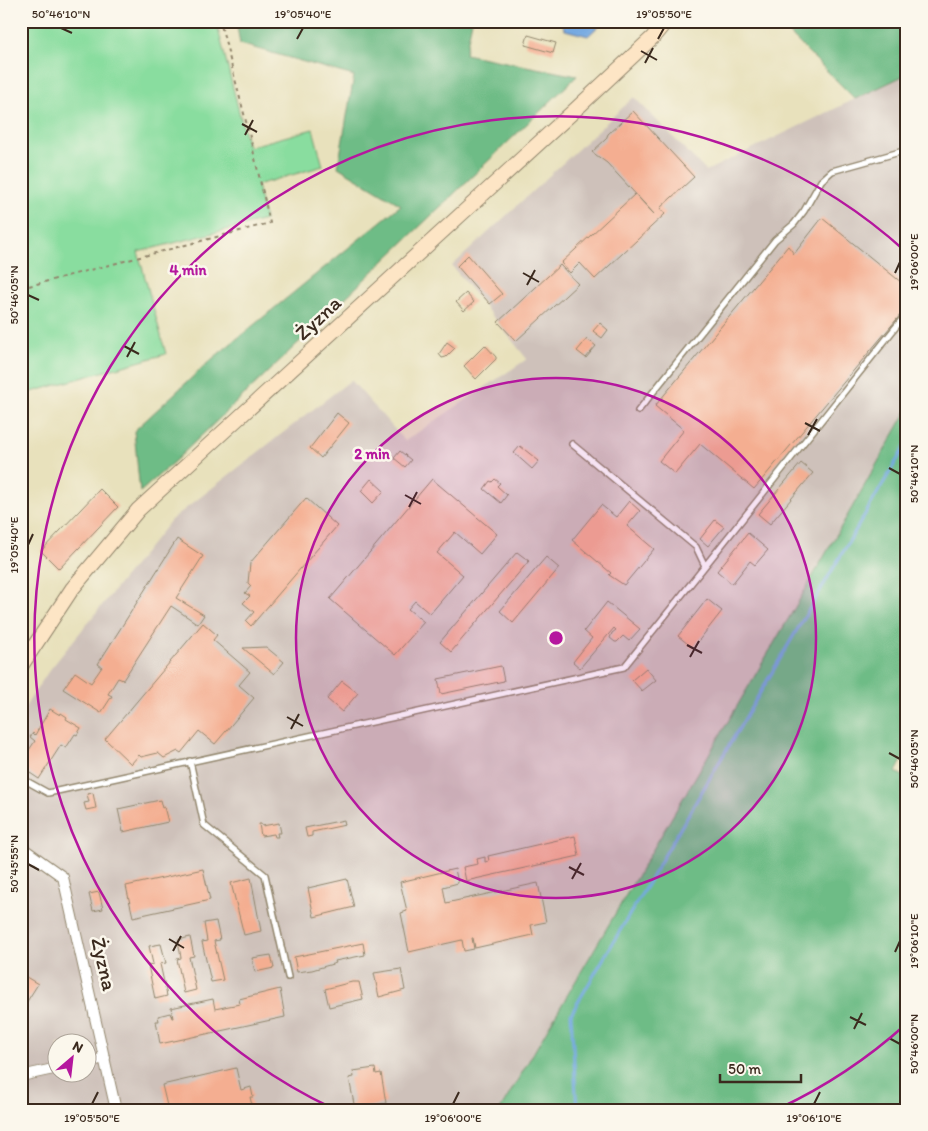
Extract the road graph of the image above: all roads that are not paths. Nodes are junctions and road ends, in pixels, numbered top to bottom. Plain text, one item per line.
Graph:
1 (666, 21) edge
2 (907, 150) edge
3 (907, 312) edge
4 (638, 411) dead end
5 (572, 444) dead end
6 (705, 566) junction
7 (25, 650) edge
8 (21, 666) edge
9 (190, 761) junction
10 (21, 778) edge
11 (21, 847) edge
12 (288, 977) dead end
13 (105, 1058) junction
14 (98, 1060) edge
15 (48, 1070) edge
16 (21, 1076) edge
17 (116, 1110) edge

1 - 7 street, Żyzna
2 - 4 lane
3 - 6 lane
5 - 6 lane
6 - 9 lane
7 - 8 street, Żyzna
9 - 10 lane
9 - 12 lane
11 - 13 street, Żyzna
13 - 14 street
13 - 17 street, Żyzna
15 - 16 street

